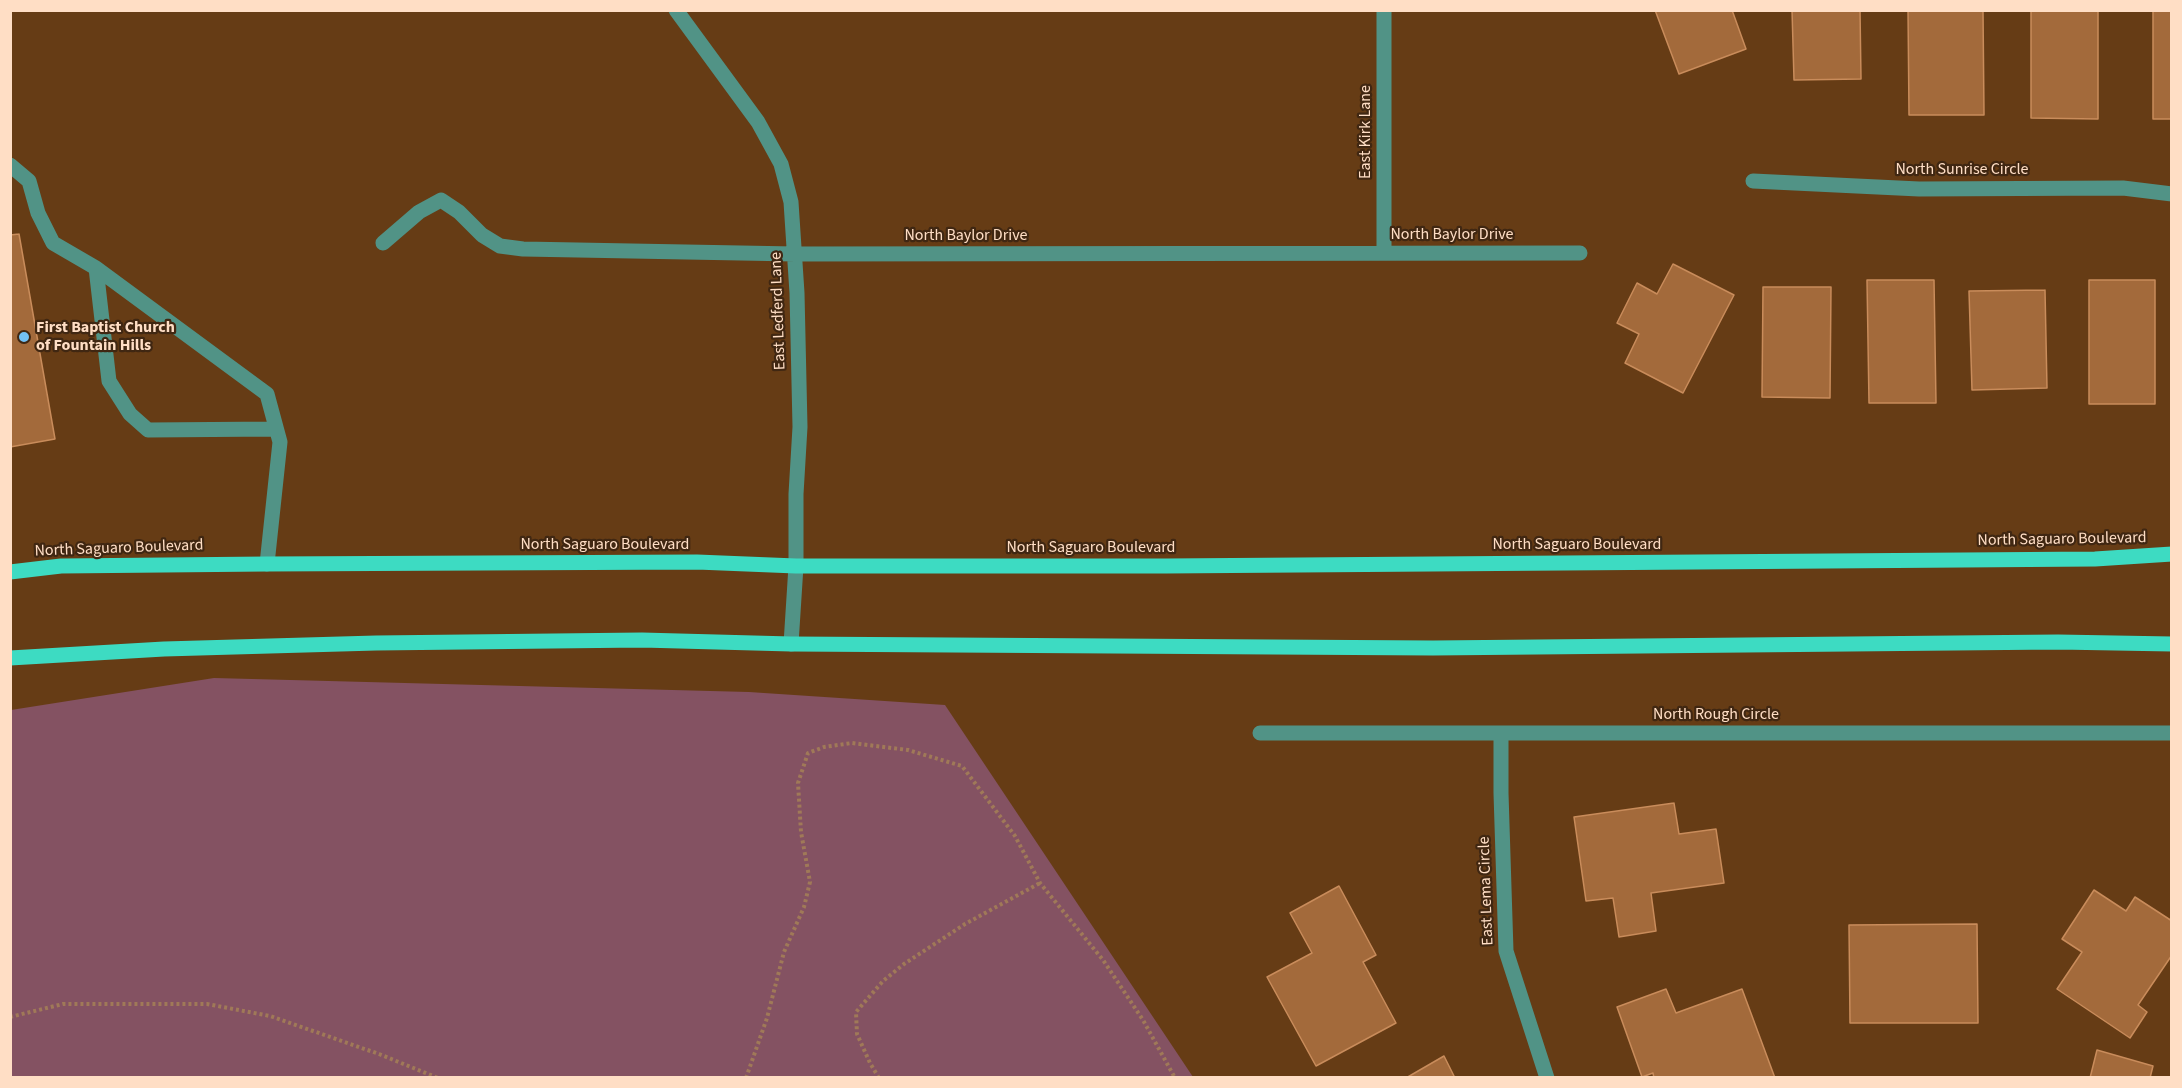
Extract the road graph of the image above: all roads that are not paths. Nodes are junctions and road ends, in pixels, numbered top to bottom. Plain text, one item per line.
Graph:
1 (676, 10) edge
2 (1384, 10) edge
3 (10, 165) edge
4 (1753, 181) dead end
5 (2172, 194) edge
6 (383, 243) dead end
7 (1384, 253) junction
8 (1580, 253) dead end
9 (795, 254) junction
10 (96, 268) junction
11 (276, 429) junction
12 (2172, 554) edge
13 (267, 564) junction
14 (796, 566) junction
15 (10, 572) edge
16 (791, 644) junction
17 (2172, 644) edge
18 (10, 658) edge
19 (1260, 733) dead end
20 (1501, 733) junction
21 (2172, 733) edge
22 (1547, 1077) edge

1 - 9 street, East Ledferd Lane
2 - 7 street, East Kirk Lane
3 - 10 street
4 - 5 street, North Sunrise Circle
6 - 9 street, North Baylor Drive
7 - 8 street, North Baylor Drive
7 - 9 street, North Baylor Drive
9 - 14 street, East Ledferd Lane
10 - 11 street
10 - 11 street
11 - 13 street
12 - 14 main road, North Saguaro Boulevard
13 - 14 main road, North Saguaro Boulevard
13 - 15 main road, North Saguaro Boulevard
14 - 16 street, East Ledferd Lane
16 - 17 main road
16 - 18 main road
19 - 20 street, North Rough Circle
20 - 21 street, North Rough Circle
20 - 22 street, East Lema Circle

